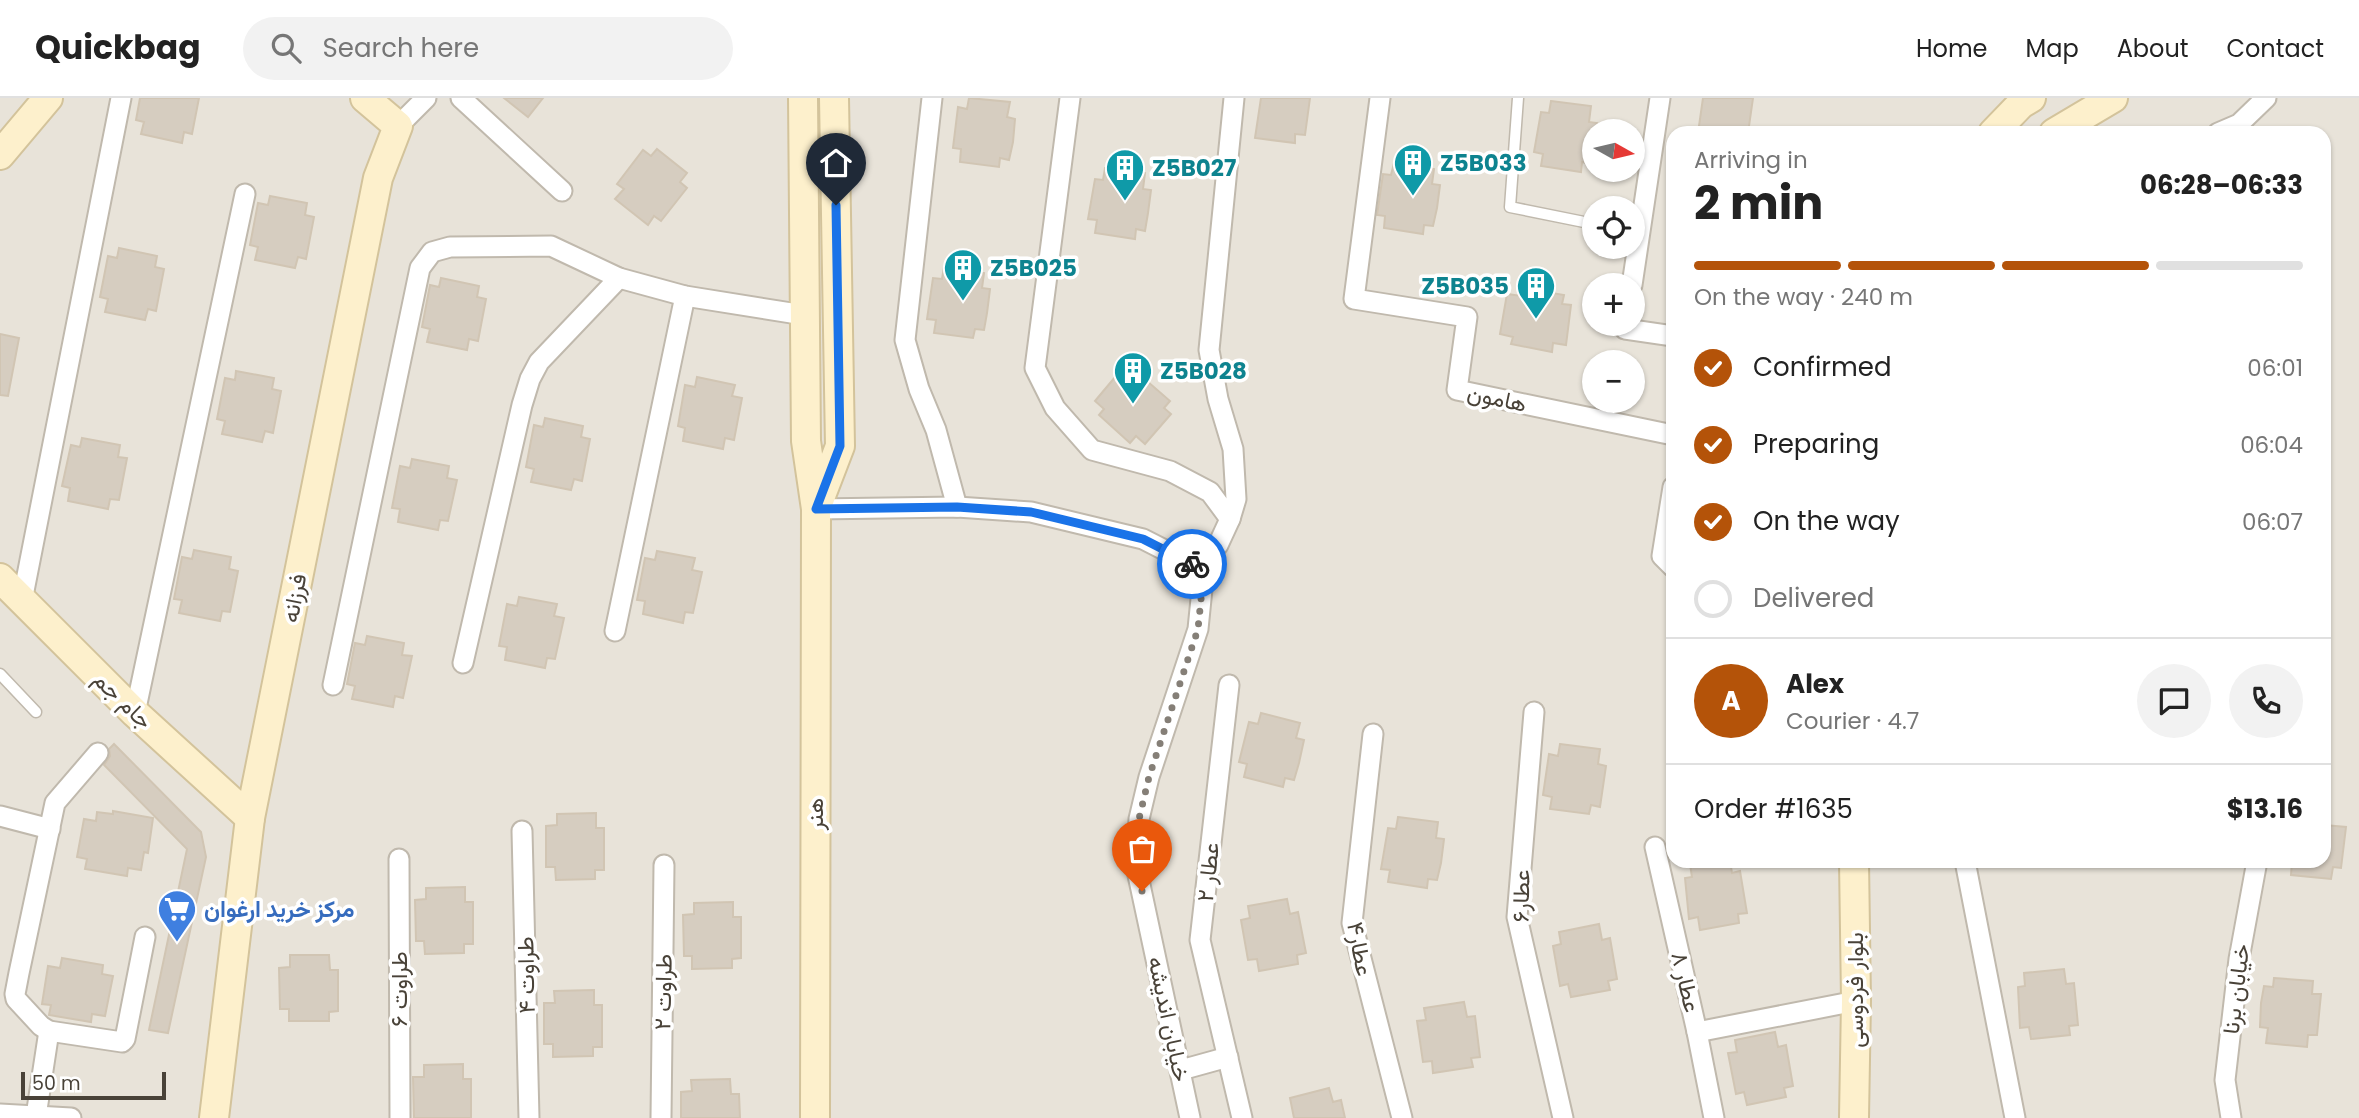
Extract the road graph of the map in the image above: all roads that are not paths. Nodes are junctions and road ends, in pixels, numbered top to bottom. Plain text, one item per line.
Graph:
1 (48, 98) edge
2 (121, 98) edge
3 (365, 98) edge
4 (426, 98) edge
5 (461, 98) edge
6 (803, 98) edge
7 (834, 98) edge
8 (933, 98) edge
9 (1070, 98) edge
10 (1234, 98) edge
11 (1380, 98) edge
12 (1518, 98) edge
13 (1660, 98) edge
14 (2031, 98) edge
15 (2113, 98) edge
16 (2266, 98) edge
17 (2000, 126) edge
18 (2066, 126) edge
19 (2234, 126) edge
20 (398, 127) junction
21 (0, 155) edge
22 (562, 191) dead end
23 (245, 194) dead end
24 (1643, 196) edge
25 (1582, 222) edge
26 (619, 278) junction
27 (685, 296) junction
28 (804, 315) junction
29 (1645, 332) edge
30 (1666, 335) edge
31 (1666, 434) edge
32 (957, 507) junction
33 (816, 509) junction
34 (1230, 519) junction
35 (1666, 530) edge
36 (1666, 559) edge
37 (1194, 565) junction
38 (0, 578) edge
39 (22, 601) junction
40 (615, 631) dead end
41 (463, 663) dead end
42 (0, 674) edge
43 (333, 685) dead end
44 (1229, 685) dead end
45 (36, 712) dead end
46 (1534, 712) dead end
47 (135, 713) junction
48 (1374, 734) dead end
49 (98, 753) dead end
50 (0, 816) edge
51 (250, 818) junction
52 (50, 829) junction
53 (522, 831) dead end
54 (1656, 847) dead end
55 (399, 859) dead end
56 (664, 865) dead end
57 (1854, 868) edge
58 (1966, 868) edge
59 (2256, 868) edge
60 (145, 937) dead end
61 (9, 971) edge
62 (1856, 1001) junction
63 (49, 1031) junction
64 (1697, 1032) junction
65 (1228, 1057) junction
66 (1181, 1070) junction
67 (0, 1114) edge
68 (36, 1116) junction
69 (71, 1118) edge
70 (214, 1118) edge
71 (400, 1118) edge
72 (529, 1118) edge
73 (661, 1118) edge
74 (815, 1118) edge
75 (1190, 1118) edge
76 (1242, 1118) edge
77 (1402, 1118) edge
78 (1563, 1118) edge
79 (1713, 1118) edge
80 (1854, 1118) edge
81 (2015, 1118) edge
82 (2231, 1118) edge

1 - 21 street
2 - 39 street
3 - 20 street
4 - 20 street
5 - 22 street
6 - 28 street, هنر
7 - 33 street, هنر
8 - 32 street
9 - 34 street
10 - 34 street
11 - 31 street, هامون
12 - 25 lane
13 - 24 street
14 - 17 street
15 - 18 street
16 - 19 street
20 - 51 street, فرزانه
23 - 47 street
26 - 27 street
26 - 41 street
26 - 43 street
27 - 28 street
27 - 40 street
28 - 33 street, هنر
29 - 30 street
32 - 33 street
32 - 37 street
33 - 74 street, هنر
34 - 37 street
35 - 36 street
37 - 66 street, خیابان اندیشه
38 - 39 street, جام جم
39 - 47 street, جام جم
42 - 45 lane
44 - 65 street, عطار ۲
46 - 78 street, عطار۶
47 - 51 street, جام جم
48 - 77 street, عطار۴
49 - 52 street
50 - 52 street
51 - 70 street, فرزانه
52 - 61 street
53 - 72 street, طراوت ۴
54 - 64 street, عطار ۸
55 - 71 street, طراوت ۶
56 - 73 street, طراوت ۲
57 - 62 street, بلوار فردوسی
58 - 81 street
59 - 82 street, خیابان برنا
60 - 63 street
61 - 63 street
62 - 64 street
62 - 80 street, بلوار فردوسی
63 - 68 street
64 - 79 street, عطار ۸
65 - 66 street
65 - 76 street, عطار ۲
66 - 75 street, خیابان اندیشه
67 - 68 street
68 - 69 street

